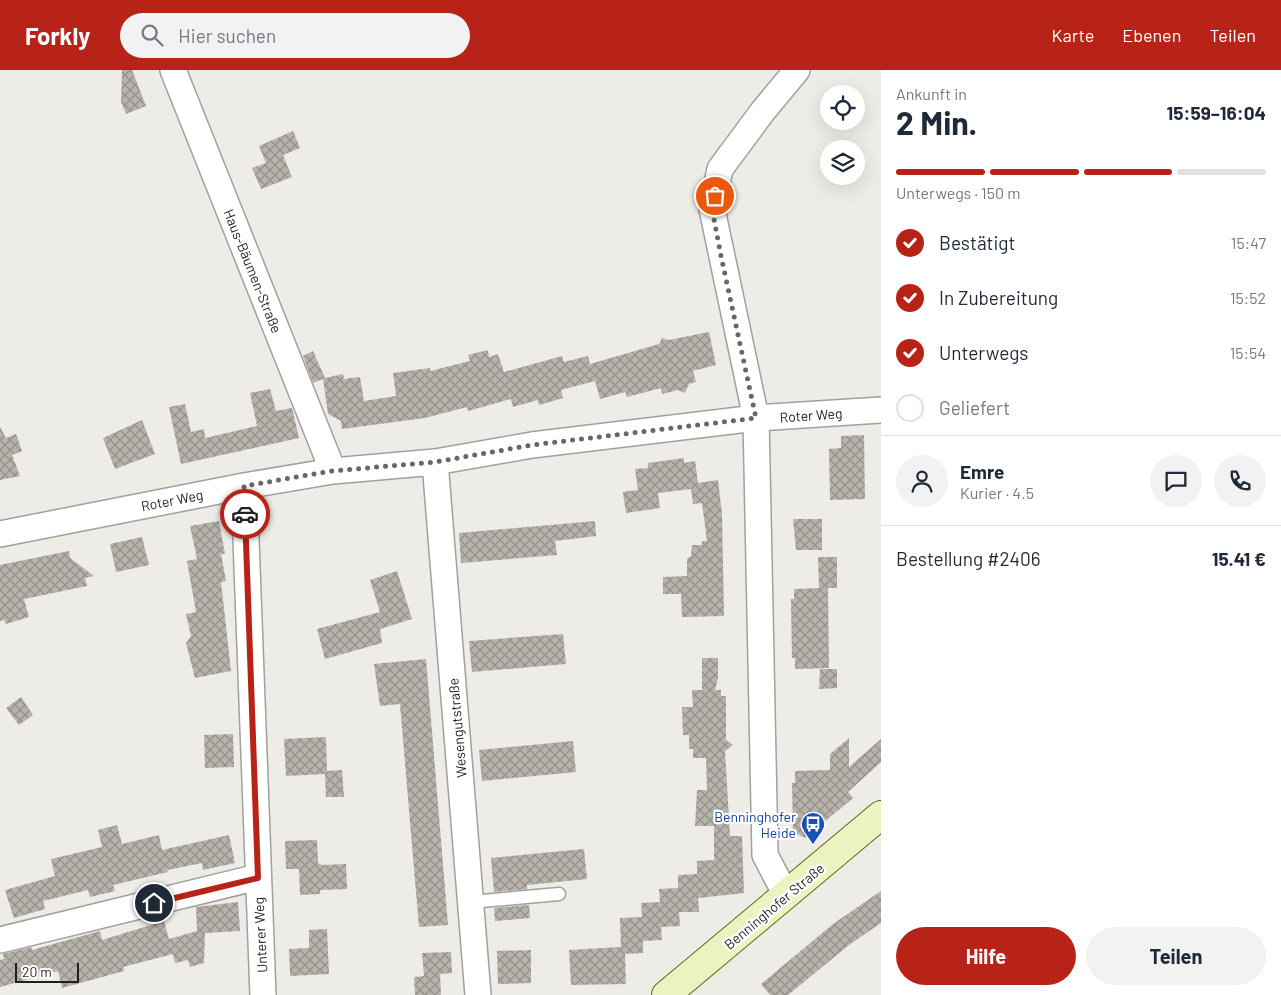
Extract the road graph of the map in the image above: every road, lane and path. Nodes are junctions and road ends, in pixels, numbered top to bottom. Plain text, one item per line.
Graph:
1 (172, 70) edge
2 (797, 70) edge
3 (881, 410) edge
4 (756, 418) junction
5 (435, 462) junction
6 (332, 471) junction
7 (244, 486) junction
8 (0, 534) edge
9 (881, 815) edge
10 (258, 878) junction
11 (559, 894) dead end
12 (786, 895) junction
13 (471, 902) junction
14 (0, 940) edge
15 (263, 995) edge
16 (478, 995) edge
17 (666, 995) edge

1 - 6 street, Haus-Bäumen-Straße
2 - 4 street
3 - 4 street, Roter Weg
4 - 5 street, Roter Weg
4 - 12 street
5 - 6 street, Roter Weg
5 - 13 street, Wesengutstraße
6 - 7 street, Roter Weg
7 - 8 street, Roter Weg
7 - 10 street, Unterer Weg
9 - 12 main road, Benninghofer Straße
10 - 14 street
10 - 15 street, Unterer Weg
11 - 13 lane
12 - 17 main road, Benninghofer Straße
13 - 16 street, Wesengutstraße

